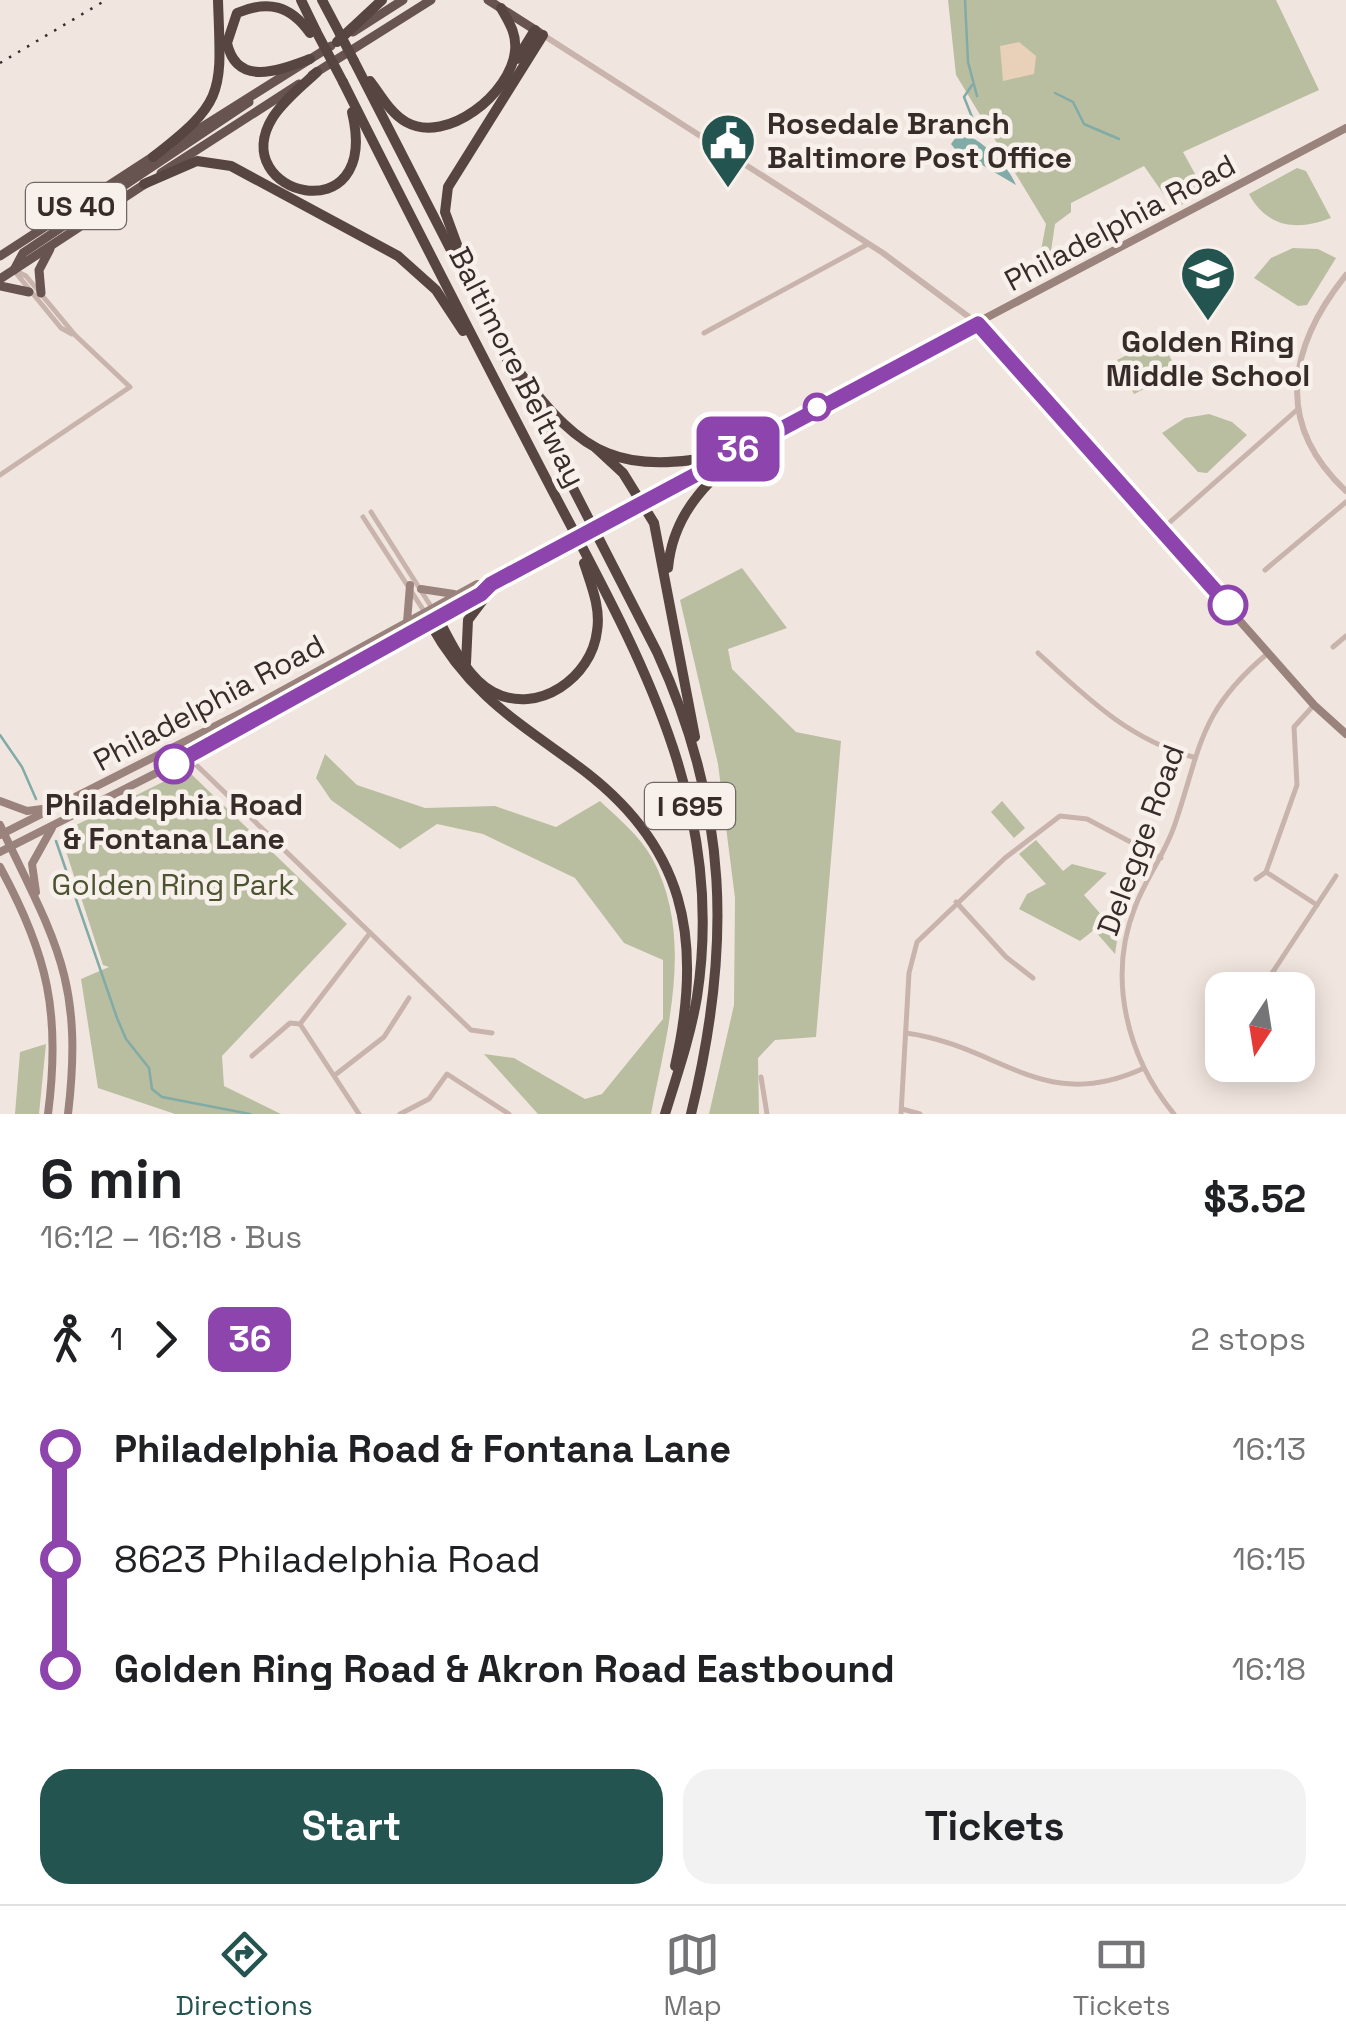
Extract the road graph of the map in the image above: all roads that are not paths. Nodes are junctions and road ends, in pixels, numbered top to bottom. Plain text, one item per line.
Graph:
1 (218, 0) edge
2 (300, 0) edge
3 (322, 0) edge
4 (331, 0) edge
5 (382, 0) edge
6 (403, 0) edge
7 (489, 0) edge
8 (429, 2) edge
9 (501, 8) junction
10 (334, 19) junction
11 (313, 32) junction
12 (539, 33) junction
13 (338, 38) junction
14 (310, 59) junction
15 (358, 67) junction
16 (511, 68) junction
17 (317, 72) junction
18 (270, 84) junction
19 (345, 86) junction
20 (1346, 128) edge
21 (152, 157) junction
22 (144, 184) junction
23 (868, 244) junction
24 (52, 245) junction
25 (0, 256) edge
26 (14, 270) junction
27 (1346, 275) edge
28 (0, 283) edge
29 (30, 292) junction
30 (41, 293) junction
31 (478, 304) junction
32 (978, 324) junction
33 (704, 333) dead end
34 (74, 335) junction
35 (499, 345) junction
36 (508, 404) junction
37 (1298, 408) junction
38 (768, 433) junction
39 (596, 448) junction
40 (729, 454) junction
41 (0, 475) edge
42 (1346, 491) edge
43 (642, 500) junction
44 (1346, 502) edge
45 (371, 512) dead end
46 (363, 518) dead end
47 (1162, 530) junction
48 (575, 535) junction
49 (1266, 570) dead end
50 (495, 581) junction
51 (410, 585) junction
52 (422, 589) junction
53 (458, 594) junction
54 (668, 594) junction
55 (431, 615) junction
56 (407, 622) junction
57 (1346, 636) edge
58 (1333, 647) dead end
59 (1038, 652) dead end
60 (1269, 653) junction
61 (466, 664) junction
62 (1314, 705) junction
63 (1346, 734) edge
64 (184, 744) junction
65 (697, 755) junction
66 (188, 756) junction
67 (1192, 757) junction
68 (0, 801) edge
69 (59, 806) junction
70 (54, 825) junction
71 (1, 831) edge
72 (10, 847) junction
73 (0, 852) edge
74 (1161, 858) junction
75 (0, 867) edge
76 (1266, 872) junction
77 (1336, 876) dead end
78 (1256, 879) dead end
79 (0, 882) edge
80 (20, 902) junction
81 (956, 902) junction
82 (1317, 905) junction
83 (40, 906) junction
84 (370, 932) junction
85 (1273, 972) edge
86 (1033, 978) dead end
87 (409, 998) dead end
88 (300, 1024) junction
89 (492, 1033) dead end
90 (906, 1033) junction
91 (252, 1056) dead end
92 (1142, 1068) junction
93 (335, 1075) junction
94 (761, 1077) dead end
95 (670, 1098) junction
96 (902, 1112) edge
97 (48, 1114) edge
98 (68, 1114) edge
99 (358, 1114) edge
100 (400, 1114) edge
101 (509, 1114) edge
102 (666, 1114) edge
103 (691, 1114) edge
104 (767, 1114) edge
105 (920, 1114) edge
106 (1174, 1114) edge

1 - 21 highway
2 - 11 highway, Baltimore Beltway / I 695
3 - 10 highway
4 - 10 highway
5 - 13 highway
6 - 13 highway, US 40
7 - 9 highway
8 - 17 highway, US 40
9 - 12 highway
9 - 16 highway
10 - 13 highway, Baltimore Beltway
11 - 14 highway
11 - 19 highway, Baltimore Beltway / I 695, bridge
12 - 16 highway
12 - 23 street
12 - 31 highway
13 - 14 highway, US 40
13 - 15 highway, Baltimore Beltway / I 695, bridge
14 - 18 highway, US 40
15 - 16 highway
15 - 31 highway, Baltimore Beltway / I 695
17 - 19 highway
17 - 22 highway, US 40
18 - 21 highway, US 40
18 - 26 highway
19 - 36 highway, Baltimore Beltway / I 695
20 - 32 main road, Philadelphia Road
21 - 25 highway, US 40
22 - 24 highway, US 40
22 - 36 highway
23 - 32 street
23 - 33 street
24 - 26 highway, US 40
24 - 30 highway
26 - 28 highway, US 40
26 - 29 street
26 - 30 street
27 - 37 street
28 - 29 highway
29 - 34 street
30 - 34 street
31 - 35 highway, Baltimore Beltway / I 695
32 - 38 main road, Philadelphia Road
32 - 47 main road
34 - 41 street
35 - 39 highway
35 - 65 highway, Baltimore Beltway / I 695
36 - 48 highway, Baltimore Beltway / I 695
37 - 42 street
37 - 47 street
38 - 40 main road, Philadelphia Road
38 - 54 highway
39 - 40 highway
39 - 43 highway
40 - 43 main road, Philadelphia Road
43 - 50 main road, Philadelphia Road, bridge
43 - 54 highway
44 - 49 street
45 - 52 street
46 - 51 street
47 - 60 main road
48 - 61 highway
48 - 95 highway, Baltimore Beltway / I 695
50 - 53 main road, Philadelphia Road
50 - 55 main road, Philadelphia Road
50 - 61 highway
51 - 55 street
51 - 56 main road
52 - 53 main road
52 - 55 street
53 - 55 main road, Philadelphia Road
54 - 65 highway
55 - 56 main road, Philadelphia Road
55 - 61 highway
55 - 66 main road, Philadelphia Road
55 - 95 highway
56 - 64 main road, Philadelphia Road
57 - 58 street
59 - 67 street
60 - 62 main road
60 - 67 street, Delegge Road
62 - 63 main road
62 - 76 street
64 - 66 street
64 - 69 main road, Philadelphia Road
65 - 103 highway, Baltimore Beltway / I 695
66 - 70 main road, Philadelphia Road
66 - 84 street
67 - 74 street, Delegge Road
68 - 69 main road
69 - 71 main road, Philadelphia Road
70 - 72 main road, Philadelphia Road
70 - 83 main road
71 - 72 main road
72 - 73 main road, Philadelphia Road
72 - 83 main road
74 - 81 street
74 - 92 street, Delegge Road
75 - 80 main road
76 - 78 street
76 - 82 street
77 - 82 street
79 - 80 main road
80 - 97 main road
81 - 86 street
81 - 90 street
82 - 85 street
83 - 98 main road
84 - 88 street
84 - 89 street
87 - 93 street
88 - 91 street
88 - 93 street
90 - 92 street
90 - 96 street
92 - 106 street, Delegge Road
93 - 99 street
94 - 104 street
95 - 102 highway, Baltimore Beltway / I 695
96 - 105 street
100 - 101 street

